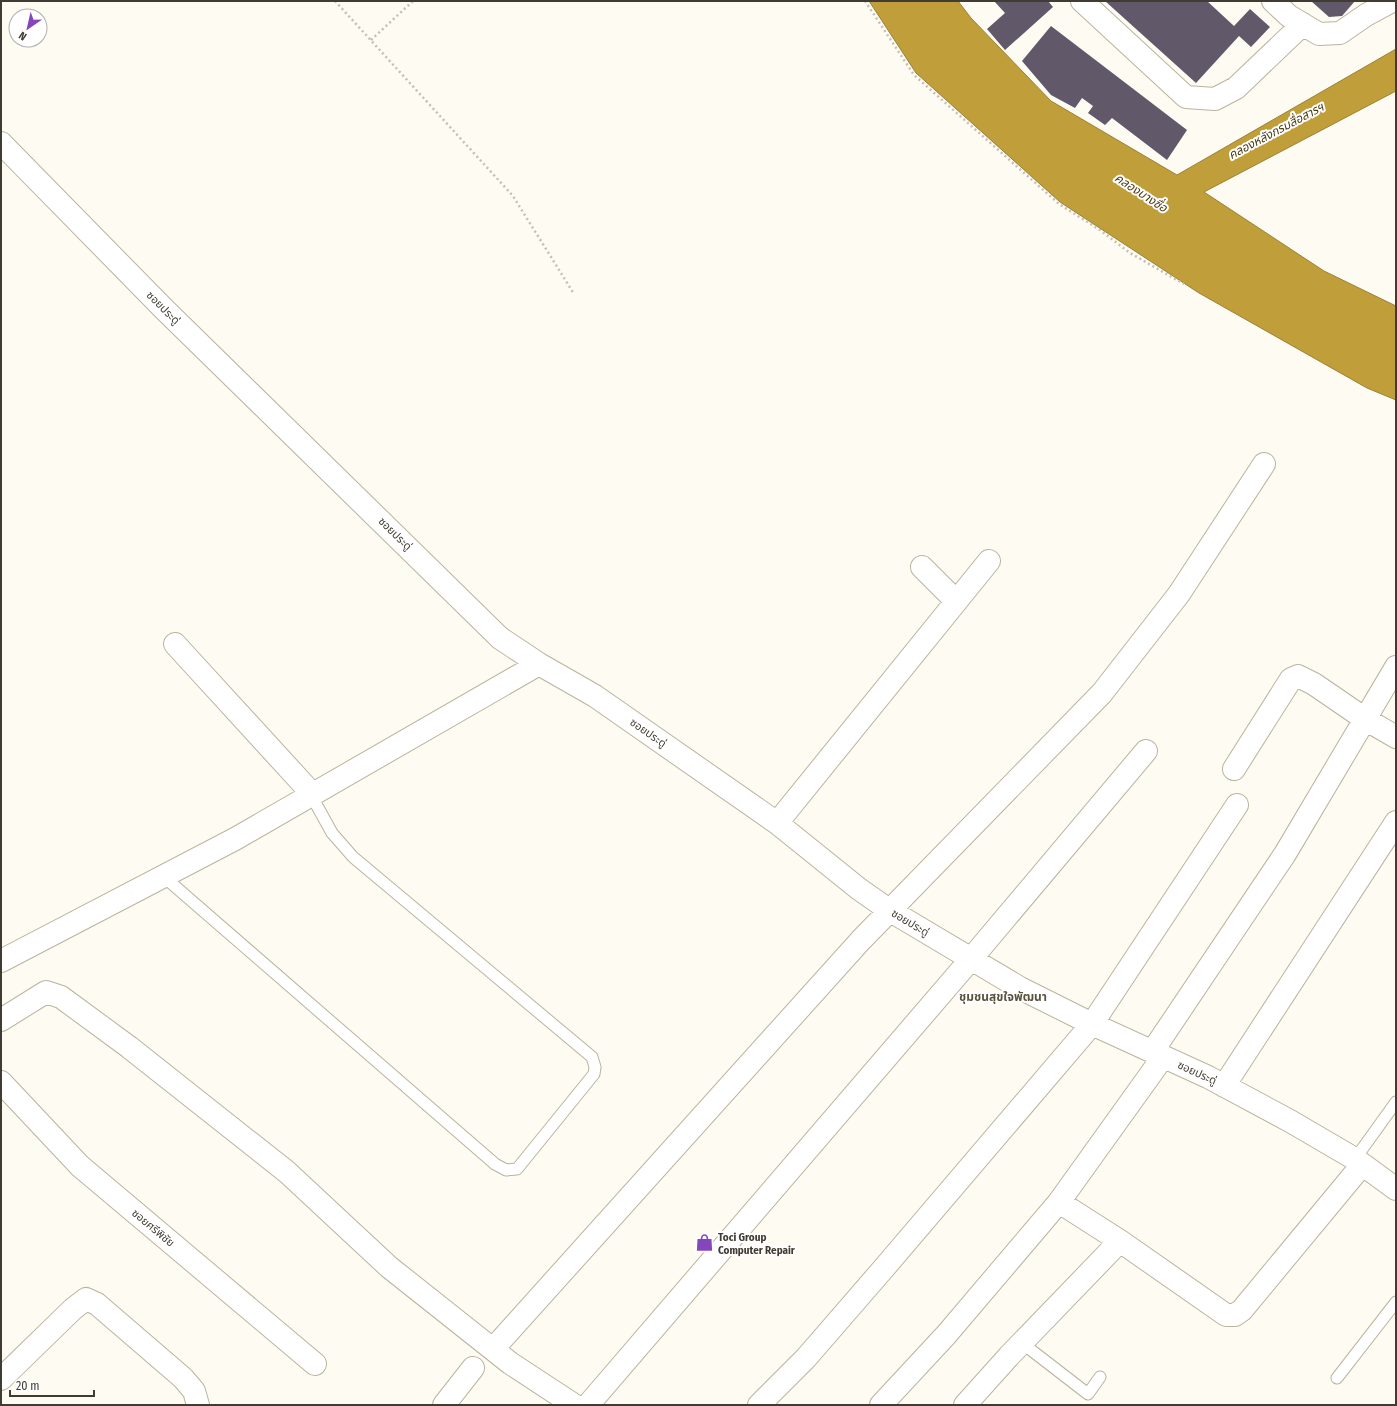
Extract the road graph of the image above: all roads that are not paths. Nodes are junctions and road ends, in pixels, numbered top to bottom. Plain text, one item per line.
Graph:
1 (1082, 1) edge
2 (1273, 1) edge
3 (1392, 1) edge
4 (1303, 24) junction
5 (1, 143) edge
6 (1264, 464) dead end
7 (989, 560) dead end
8 (922, 567) dead end
9 (956, 601) junction
10 (175, 644) dead end
11 (539, 664) junction
12 (1396, 667) edge
13 (1365, 719) junction
14 (1396, 737) edge
15 (1146, 751) dead end
16 (1234, 769) dead end
17 (311, 795) junction
18 (1237, 805) dead end
19 (1396, 822) edge
20 (776, 823) junction
21 (163, 876) junction
22 (889, 910) junction
23 (971, 959) junction
24 (1, 961) edge
25 (1, 1020) edge
26 (1092, 1024) junction
27 (1157, 1054) junction
28 (1, 1082) edge
29 (1224, 1086) junction
30 (1396, 1102) edge
31 (1358, 1162) junction
32 (1396, 1190) edge
33 (1059, 1202) junction
34 (1120, 1242) junction
35 (1396, 1302) edge
36 (1022, 1343) junction
37 (492, 1349) junction
38 (315, 1364) dead end
39 (473, 1368) dead end
40 (1100, 1378) dead end
41 (1337, 1378) dead end
42 (1, 1379) edge
43 (198, 1405) edge
44 (444, 1405) edge
45 (574, 1405) edge
46 (588, 1405) edge
47 (758, 1405) edge
48 (882, 1405) edge
49 (965, 1405) edge

1 - 4 street
2 - 4 street
3 - 4 street
5 - 11 street, ซอยประดู่
6 - 22 street
7 - 9 street
8 - 9 street
9 - 20 street
10 - 17 street
11 - 17 street
11 - 20 street, ซอยประดู่
12 - 13 street
13 - 14 street
13 - 16 street
13 - 27 street
15 - 23 street
17 - 21 street
17 - 21 lane
18 - 26 street
19 - 29 street
20 - 22 street, ซอยประดู่
21 - 24 street
22 - 23 street, ซอยประดู่
22 - 37 street
23 - 26 street, ซอยประดู่
23 - 46 street
25 - 37 street
26 - 27 street, ซอยประดู่
26 - 47 street
27 - 29 street, ซอยประดู่
27 - 33 street
28 - 38 street, ซอยศรีพิชัย
29 - 31 street, ซอยประดู่
30 - 31 lane
31 - 32 street, ซอยประดู่
31 - 34 street
33 - 34 street
33 - 48 street
34 - 36 street
35 - 41 lane
36 - 40 lane
36 - 49 street
37 - 45 street
39 - 44 street
42 - 43 street

